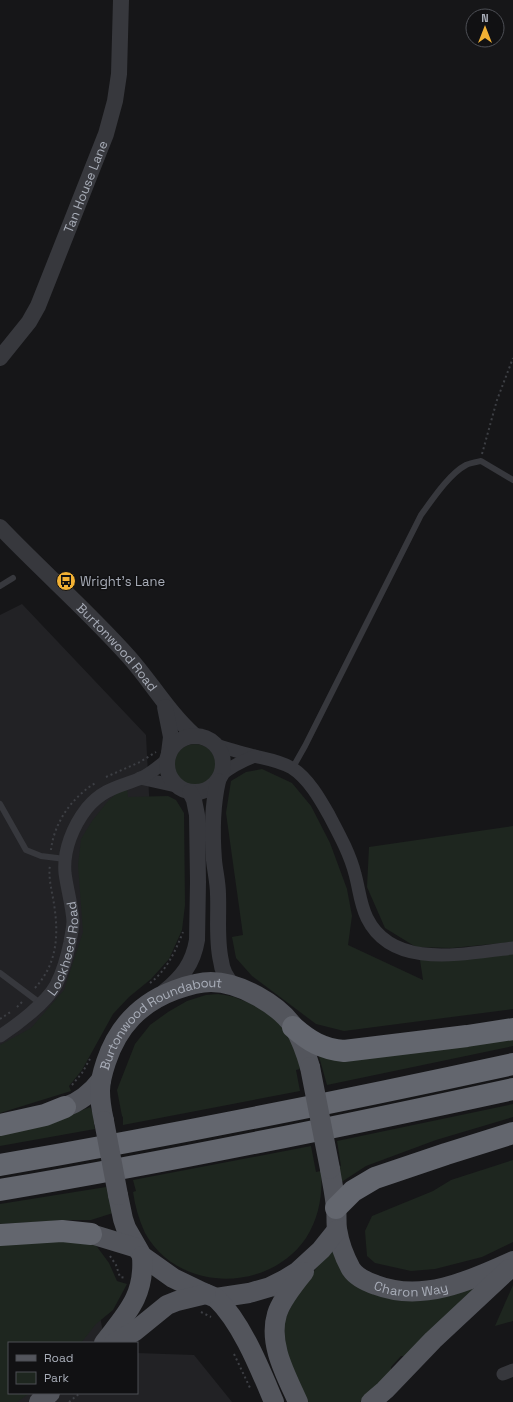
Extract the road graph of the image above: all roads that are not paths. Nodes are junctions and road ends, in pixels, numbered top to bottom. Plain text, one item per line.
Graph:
1 (121, 0) edge
2 (0, 358) edge
3 (513, 480) edge
4 (0, 527) edge
5 (13, 578) dead end
6 (0, 586) edge
7 (163, 702) junction
8 (195, 736) junction
9 (216, 745) junction
10 (255, 756) junction
11 (168, 757) junction
12 (292, 769) junction
13 (140, 778) junction
14 (220, 778) junction
15 (183, 789) junction
16 (0, 804) edge
17 (65, 859) junction
18 (513, 948) edge
19 (0, 972) edge
20 (233, 986) junction
21 (154, 990) junction
22 (40, 1003) junction
23 (513, 1024) edge
24 (294, 1027) junction
25 (513, 1029) edge
26 (0, 1036) edge
27 (467, 1036) junction
28 (513, 1064) edge
29 (101, 1080) junction
30 (513, 1089) edge
31 (65, 1107) joint
32 (0, 1125) edge
33 (513, 1134) edge
34 (0, 1165) edge
35 (0, 1190) edge
36 (336, 1208) junction
37 (337, 1230) junction
38 (91, 1234) joint
39 (0, 1235) edge
40 (322, 1250) junction
41 (139, 1252) junction
42 (513, 1261) edge
43 (513, 1265) edge
44 (211, 1296) junction
45 (105, 1342) edge
46 (116, 1342) edge
47 (49, 1394) edge
48 (39, 1402) edge
49 (274, 1402) edge
50 (298, 1402) edge
51 (371, 1402) edge

1 - 2 street, Tan House Lane
3 - 12 lane
4 - 7 street, Burtonwood Road
5 - 6 lane
7 - 8 street, Burtonwood Road
7 - 11 street, Burtonwood Road
8 - 9 street
8 - 11 street
9 - 10 street
9 - 14 street
10 - 12 street
10 - 14 street
11 - 13 street, Lockheed Road
11 - 15 street
12 - 18 street
13 - 15 street
13 - 17 street, Lockheed Road
14 - 15 street
14 - 20 street
15 - 21 street
16 - 17 lane
17 - 22 street, Lockheed Road
19 - 22 lane
20 - 21 main road, Burtonwood Roundabout
20 - 24 main road, Burtonwood Roundabout
21 - 29 main road, Burtonwood Roundabout
22 - 26 street, Lockheed Road
23 - 27 highway
24 - 27 highway
24 - 36 main road, Burtonwood Roundabout, bridge
25 - 27 highway
28 - 34 highway
29 - 31 main road
29 - 41 main road, Burtonwood Roundabout, bridge
30 - 35 highway
31 - 32 highway
33 - 36 highway
36 - 37 main road, Burtonwood Roundabout
37 - 40 main road
37 - 42 main road, Charon Way
38 - 39 highway
38 - 41 main road
40 - 44 main road
40 - 50 main road
41 - 44 main road, Burtonwood Roundabout
41 - 45 main road
43 - 51 main road
44 - 46 main road
44 - 49 main road
47 - 48 main road

